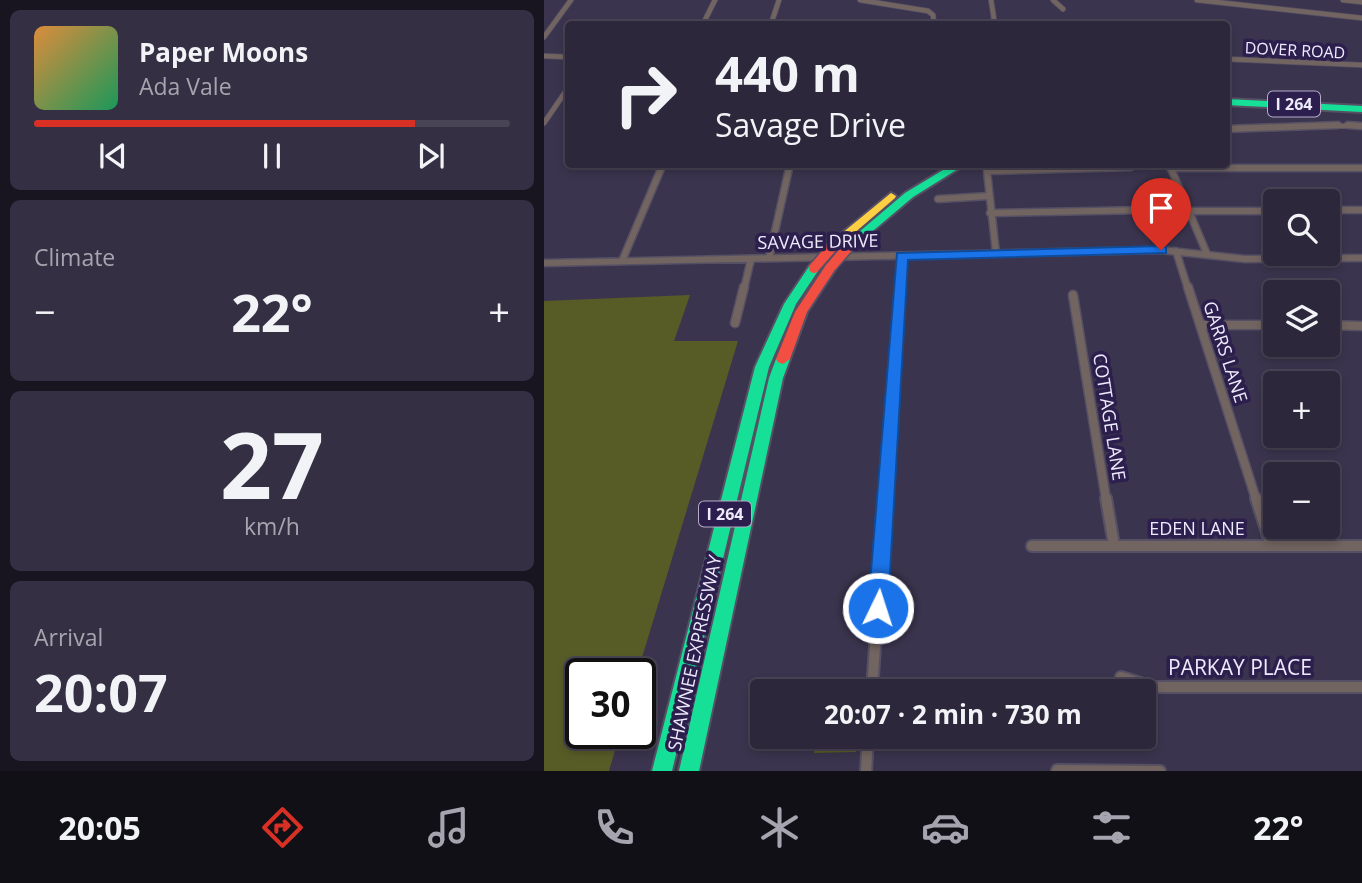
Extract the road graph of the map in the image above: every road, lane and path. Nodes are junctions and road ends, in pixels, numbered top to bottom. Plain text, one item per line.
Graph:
1 (571, 0) edge
2 (715, 0) edge
3 (779, 0) edge
4 (860, 0) edge
5 (991, 0) edge
6 (1053, 0) edge
7 (1197, 0) edge
8 (1343, 0) edge
9 (1353, 1) edge
10 (1362, 2) edge
11 (1063, 9) dead end
12 (1362, 10) edge
13 (1362, 18) edge
14 (704, 21) edge
15 (772, 21) edge
16 (932, 21) edge
17 (992, 21) edge
18 (544, 37) edge
19 (544, 56) edge
20 (565, 57) edge
21 (1230, 58) edge
22 (1362, 65) edge
23 (565, 92) edge
24 (1230, 105) edge
25 (1362, 112) edge
26 (544, 123) edge
27 (1362, 126) edge
28 (1230, 129) edge
29 (1230, 167) edge
30 (661, 168) edge
31 (789, 168) edge
32 (937, 168) edge
33 (954, 168) edge
34 (1085, 168) edge
35 (1171, 168) edge
36 (1362, 168) edge
37 (988, 196) junction
38 (938, 199) dead end
39 (1145, 210) dead end
40 (1340, 210) edge
41 (1362, 210) edge
42 (1263, 211) edge
43 (1189, 212) junction
44 (990, 213) junction
45 (1176, 251) junction
46 (996, 253) junction
47 (1207, 254) junction
48 (901, 256) junction
49 (769, 258) junction
50 (1362, 258) edge
51 (751, 259) junction
52 (622, 261) junction
53 (544, 263) edge
54 (1073, 295) dead end
55 (735, 323) dead end
56 (1263, 325) edge
57 (1340, 325) edge
58 (1200, 326) junction
59 (1362, 326) edge
60 (1114, 545) junction
61 (1271, 545) junction
62 (1032, 546) dead end
63 (1361, 548) edge
64 (1121, 677) dead end
65 (873, 679) edge
66 (1362, 687) edge
67 (867, 749) edge
68 (1057, 770) edge
69 (662, 771) edge
70 (689, 771) edge
71 (866, 771) edge
72 (1139, 771) edge
73 (1160, 771) edge

1 - 18 street
2 - 14 street
3 - 15 street
4 - 16 street
5 - 17 street
6 - 11 street
7 - 13 street
8 - 9 street
9 - 10 street
9 - 12 street
19 - 20 street
21 - 22 street, DOVER ROAD
23 - 26 street
24 - 25 highway, I 264
27 - 28 street
29 - 36 street
30 - 52 street
31 - 49 street
32 - 69 highway, SHAWNEE EXPRESSWAY / I 264, bridge
33 - 70 highway, SHAWNEE EXPRESSWAY / I 264, bridge
34 - 37 street
35 - 43 street
37 - 38 street
37 - 44 street
39 - 44 street
40 - 41 street
42 - 43 street
43 - 47 street
44 - 46 street
45 - 46 street, SAVAGE DRIVE
45 - 47 street
45 - 58 street, GARRS LANE
46 - 48 street, SAVAGE DRIVE
47 - 50 street
48 - 49 street, SAVAGE DRIVE
48 - 65 street
49 - 51 street, SAVAGE DRIVE
51 - 52 street, SAVAGE DRIVE
51 - 55 street
52 - 53 street, SAVAGE DRIVE
54 - 60 street, COTTAGE LANE
56 - 58 street
57 - 59 street
58 - 61 street, GARRS LANE
60 - 61 street, EDEN LANE
60 - 62 street, EDEN LANE
61 - 63 street, EDEN LANE
64 - 66 street, PARKAY PLACE
67 - 71 street
68 - 72 street
72 - 73 street

